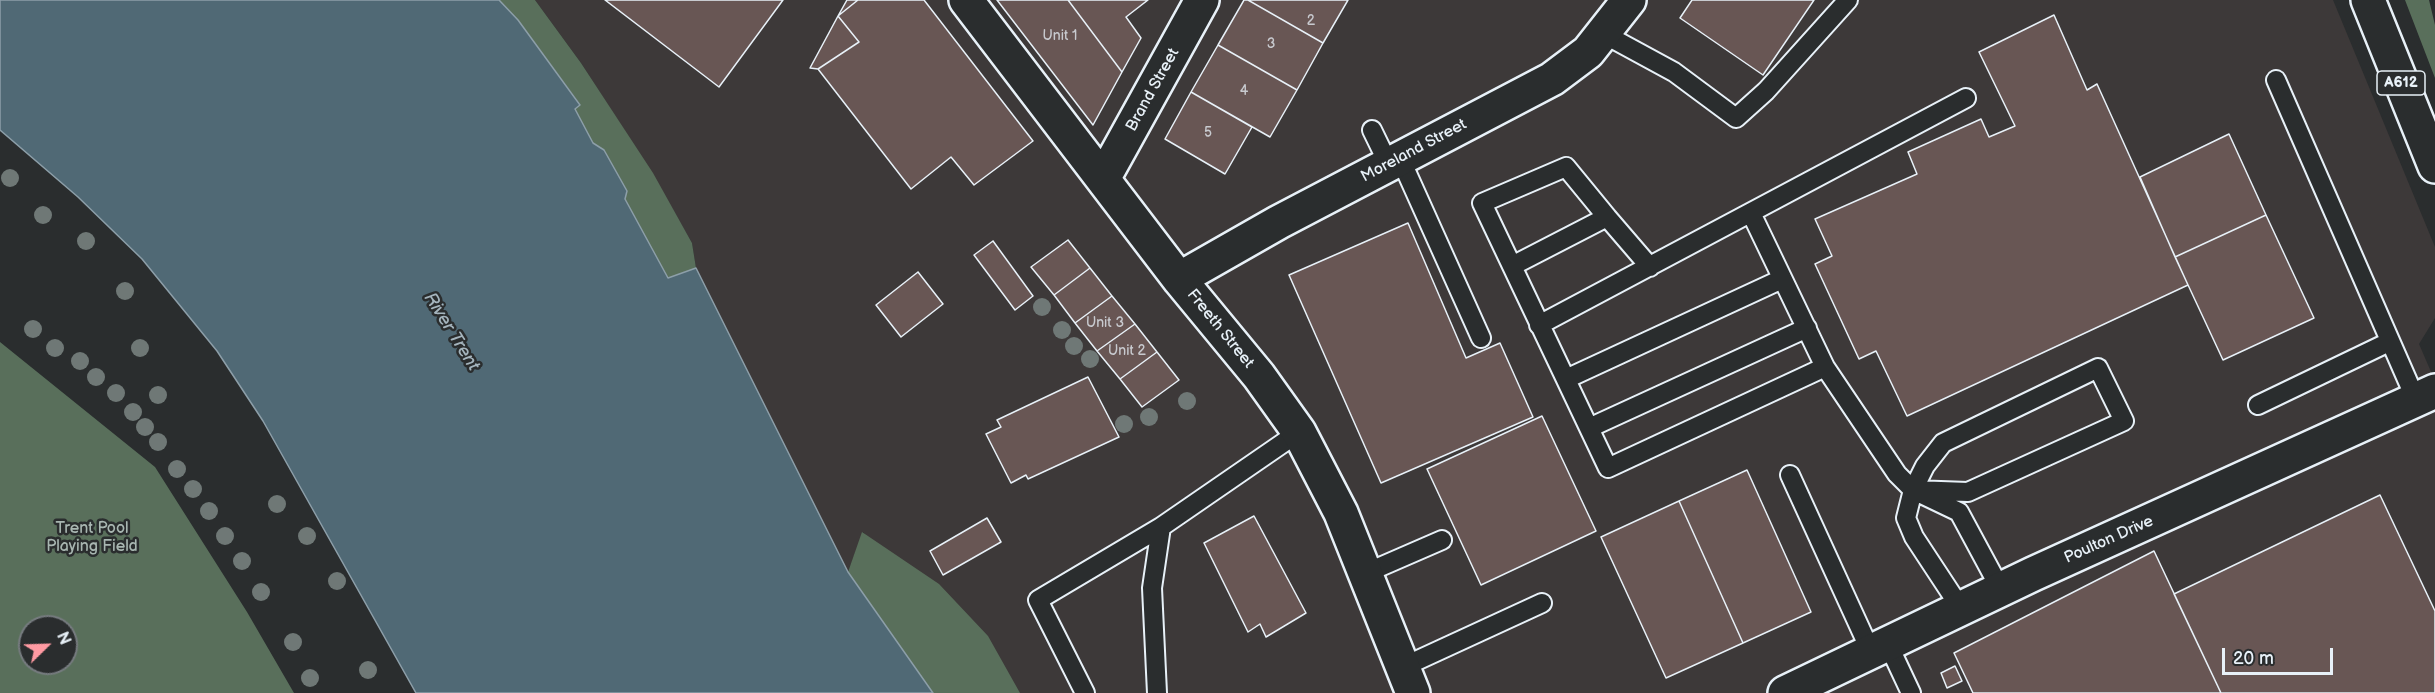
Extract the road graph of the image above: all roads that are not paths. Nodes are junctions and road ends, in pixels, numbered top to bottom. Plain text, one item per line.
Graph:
1 (966, 0) edge
2 (1202, 0) edge
3 (1629, 0) edge
4 (1848, 0) edge
5 (2368, 0) edge
6 (1604, 33) junction
7 (2276, 80) dead end
8 (1966, 98) dead end
9 (1372, 130) dead end
10 (1395, 161) junction
11 (2435, 166) edge
12 (1103, 179) junction
13 (1751, 213) junction
14 (1607, 217) junction
15 (1512, 266) junction
16 (1650, 267) junction
17 (1179, 279) junction
18 (1782, 279) junction
19 (1539, 325) junction
20 (1806, 328) junction
21 (1481, 338) dead end
22 (2389, 342) junction
23 (1825, 367) junction
24 (1566, 379) junction
25 (2425, 395) edge
26 (2258, 405) dead end
27 (1589, 428) junction
28 (1299, 432) junction
29 (1790, 475) dead end
30 (1913, 490) junction
31 (1161, 527) junction
32 (1442, 540) dead end
33 (1366, 573) junction
34 (2001, 590) junction
35 (1542, 603) dead end
36 (1957, 603) junction
37 (1880, 648) junction
38 (1408, 680) edge
39 (1085, 693) edge
40 (1157, 693) edge
41 (1785, 693) edge
42 (1911, 693) edge

1 - 12 street, Freeth Street
2 - 12 street, Brand Street
3 - 6 street, Moreland Street
4 - 6 lane
5 - 11 street, A612
6 - 10 street, Moreland Street
7 - 22 lane
8 - 13 lane
9 - 10 lane
10 - 17 street, Moreland Street
10 - 21 lane
12 - 17 street, Freeth Street
13 - 16 lane
13 - 18 lane
14 - 15 lane
14 - 15 lane
14 - 16 lane
15 - 19 lane
16 - 19 lane
17 - 28 street, Freeth Street
18 - 20 lane
18 - 24 lane
19 - 24 lane
20 - 23 lane
20 - 27 lane
22 - 25 lane
22 - 26 lane
23 - 27 lane
23 - 30 lane
24 - 27 lane
25 - 34 street, Poulton Drive
28 - 31 lane
28 - 33 street, Freeth Street
29 - 37 lane
30 - 30 lane
30 - 34 lane
30 - 36 lane
31 - 39 lane
31 - 40 lane
32 - 33 lane
33 - 38 street, Freeth Street
34 - 36 street, Poulton Drive
35 - 38 lane
36 - 37 street, Poulton Drive
37 - 41 street, Poulton Drive
37 - 42 lane

